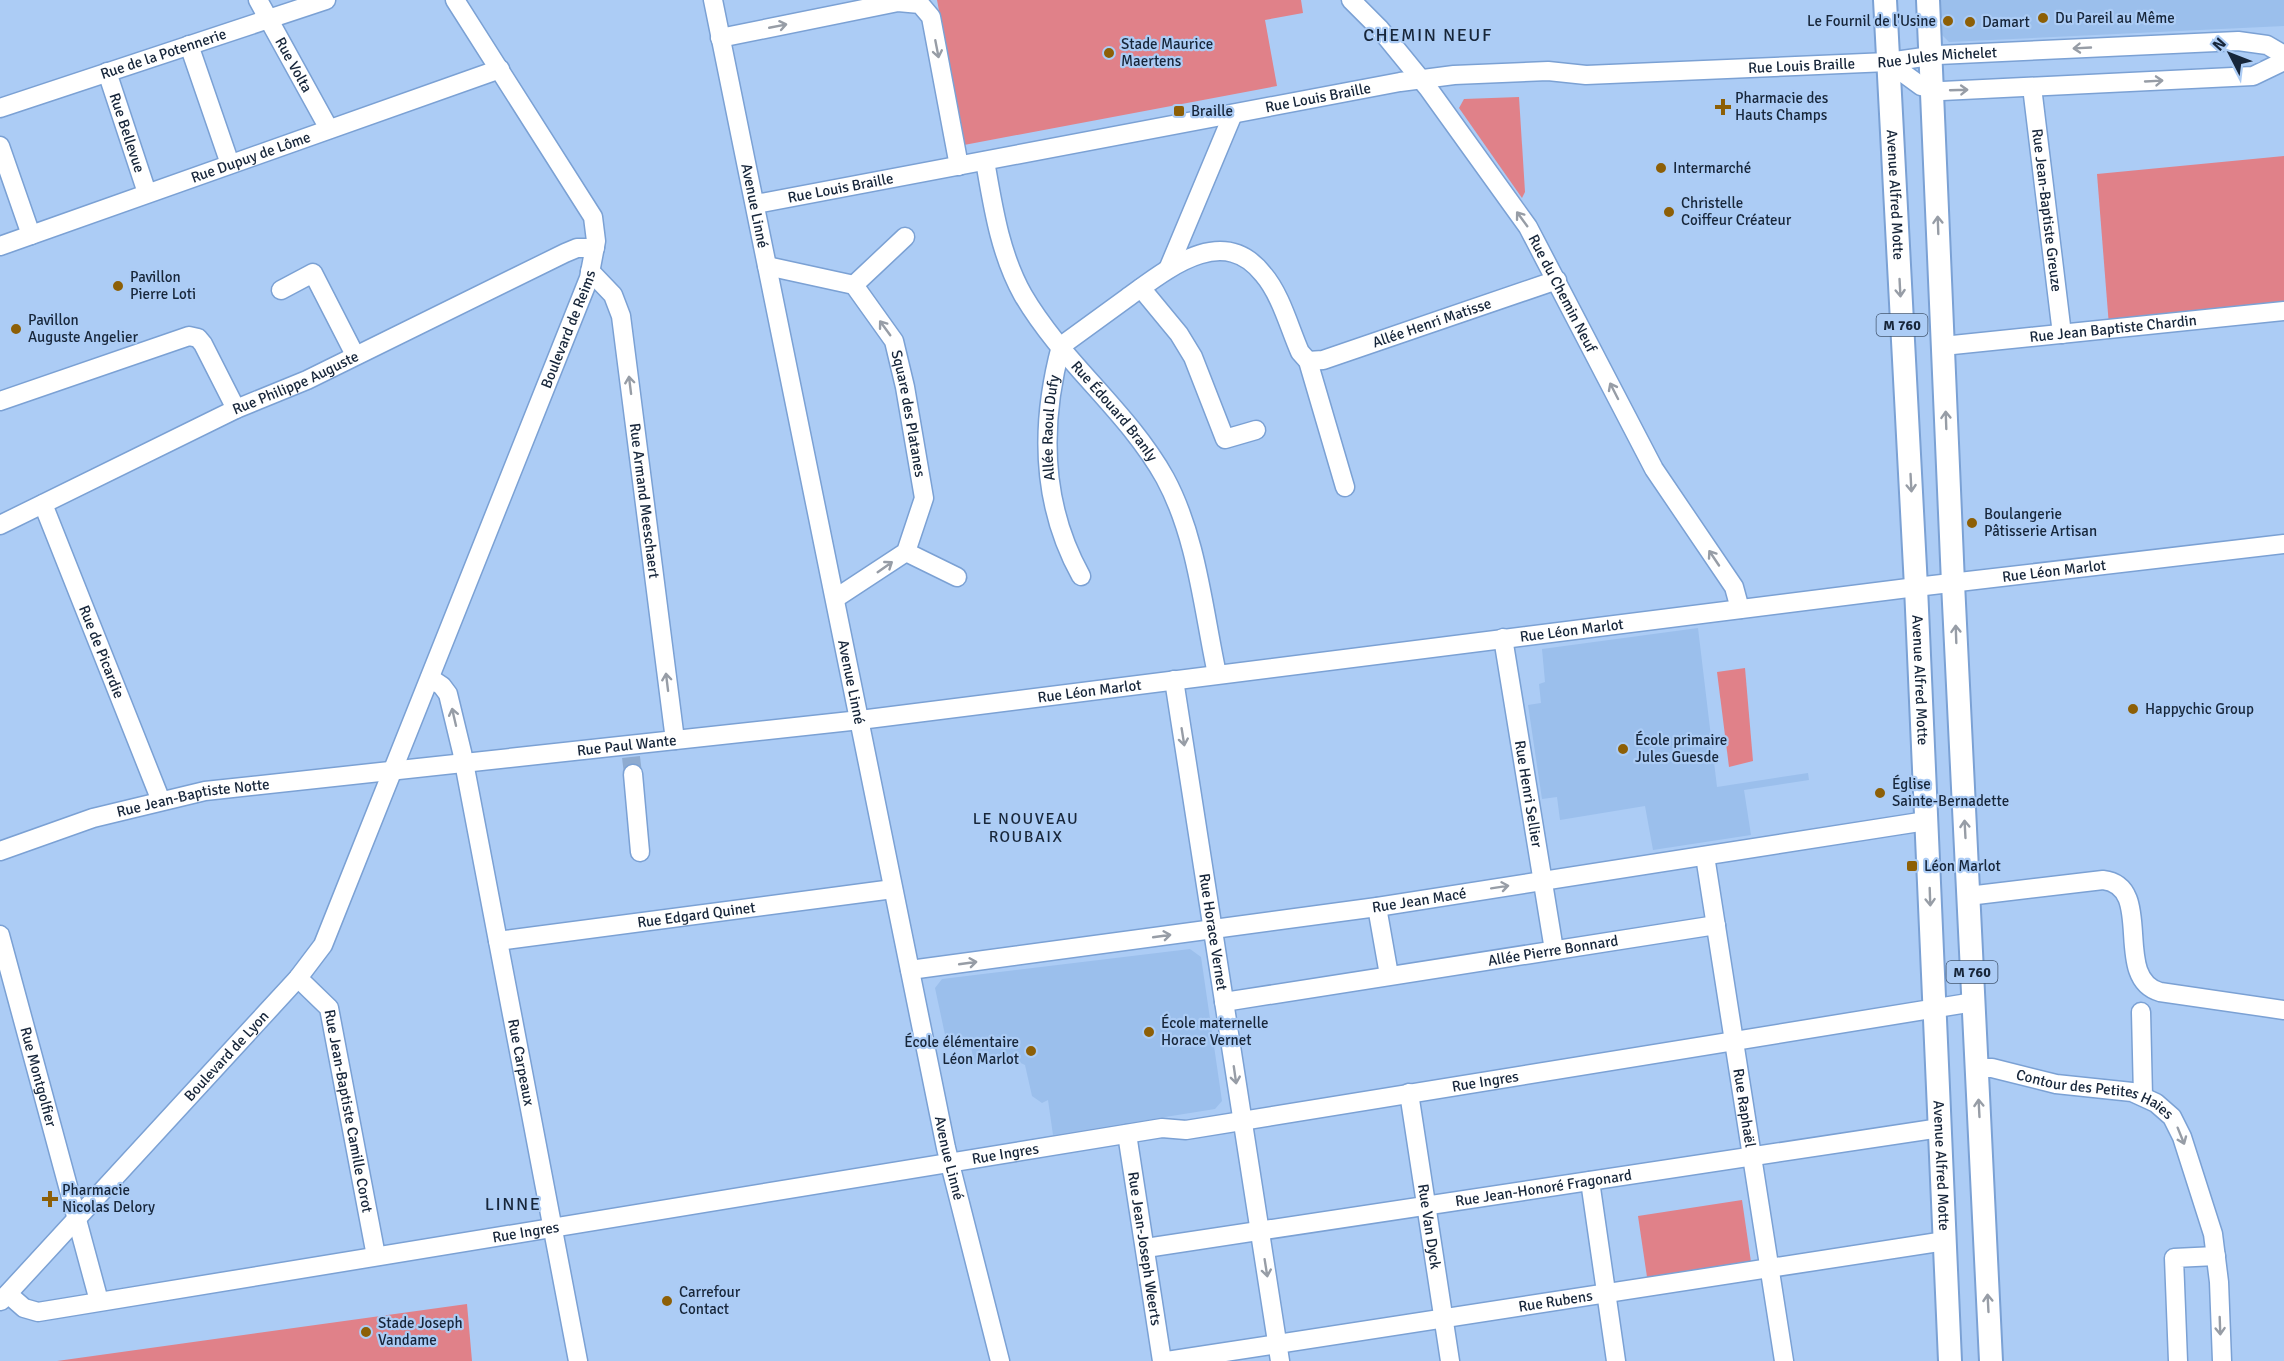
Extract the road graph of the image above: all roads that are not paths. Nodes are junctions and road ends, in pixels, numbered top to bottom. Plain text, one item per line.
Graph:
1 (258, 0) edge
2 (326, 0) edge
3 (455, 0) edge
4 (713, 0) edge
5 (1351, 0) edge
6 (1885, 0) edge
7 (1928, 0) edge
8 (268, 19) junction
9 (720, 38) junction
10 (189, 45) junction
11 (2284, 55) edge
12 (1931, 56) junction
13 (2284, 61) edge
14 (1888, 62) junction
15 (500, 69) junction
16 (107, 72) junction
17 (1422, 80) junction
18 (2032, 87) junction
19 (1932, 90) junction
20 (0, 108) edge
21 (1233, 114) junction
22 (329, 129) junction
23 (0, 146) edge
24 (985, 161) junction
25 (230, 164) junction
26 (960, 166) junction
27 (147, 193) junction
28 (756, 204) junction
29 (30, 235) junction
30 (905, 237) dead end
31 (0, 246) edge
32 (595, 248) junction
33 (767, 266) junction
34 (1169, 267) junction
35 (590, 271) junction
36 (1557, 280) junction
37 (854, 285) junction
38 (1141, 288) junction
39 (281, 290) dead end
40 (2284, 311) edge
41 (2062, 334) junction
42 (1061, 346) junction
43 (1943, 346) junction
44 (355, 355) junction
45 (1308, 361) junction
46 (0, 401) edge
47 (236, 409) junction
48 (1256, 430) dead end
49 (1346, 487) dead end
50 (43, 504) junction
51 (0, 525) edge
52 (2284, 544) edge
53 (906, 552) junction
54 (1081, 576) dead end
55 (957, 577) dead end
56 (1953, 583) junction
57 (1916, 587) junction
58 (836, 598) junction
59 (1740, 609) junction
60 (1503, 638) junction
61 (1217, 674) junction
62 (430, 678) junction
63 (1174, 680) junction
64 (860, 720) junction
65 (675, 740) junction
66 (631, 759) junction
67 (464, 764) junction
68 (393, 772) junction
69 (161, 801) junction
70 (1926, 821) junction
71 (0, 851) edge
72 (640, 852) dead end
73 (1705, 856) junction
74 (1542, 880) junction
75 (893, 889) junction
76 (1968, 896) junction
77 (1377, 907) junction
78 (1716, 925) junction
79 (1212, 929) junction
80 (0, 935) edge
81 (498, 941) junction
82 (1554, 950) junction
83 (910, 970) junction
84 (1389, 975) junction
85 (298, 978) junction
86 (1224, 1002) junction
87 (1974, 1002) junction
88 (1935, 1007) junction
89 (2284, 1010) edge
90 (2141, 1012) dead end
91 (1734, 1040) junction
92 (1977, 1068) junction
93 (1409, 1093) junction
94 (2143, 1096) junction
95 (1241, 1121) junction
96 (1940, 1128) junction
97 (1127, 1134) junction
98 (1752, 1156) junction
99 (949, 1164) junction
100 (1590, 1181) junction
101 (1426, 1205) junction
102 (76, 1220) junction
103 (553, 1228) junction
104 (1260, 1230) junction
105 (1945, 1241) junction
106 (1146, 1248) junction
107 (376, 1256) junction
108 (2216, 1256) junction
109 (1770, 1268) junction
110 (1607, 1293) junction
111 (4, 1298) edge
112 (99, 1301) junction
113 (1443, 1318) junction
114 (1279, 1353) edge
115 (578, 1361) edge
116 (1000, 1361) edge
117 (1162, 1361) edge
118 (1167, 1361) edge
119 (1450, 1361) edge
120 (1616, 1361) edge
121 (1784, 1361) edge
122 (1950, 1361) edge
123 (1991, 1361) edge
124 (2178, 1361) edge
125 (2222, 1361) edge

1 - 8 street, Rue Volta
2 - 8 street, Rue de la Potennerie
3 - 15 street, Boulevard de Reims
4 - 9 street, Avenue Linné
5 - 17 street, Rue du Chemin Neuf
6 - 14 main road, Avenue Alfred Motte / M 760
7 - 12 main road, M 760
8 - 10 street, Rue de la Potennerie
8 - 22 street, Rue Volta
9 -> 26 street
9 - 28 street, Avenue Linné
10 - 16 street, Rue de la Potennerie
10 - 25 street
11 -> 12 street, Rue Jules Michelet
12 - 14 street, Rue Jules Michelet
12 - 19 main road, M 760
18 -> 13 street, Rue Jules Michelet
14 - 17 street, Rue Louis Braille
14 - 19 street, Rue Jules Michelet
14 -> 57 main road, Avenue Alfred Motte / M 760
15 - 22 street, Rue Dupuy de Lôme
15 - 32 street, Boulevard de Reims
16 - 20 street, Rue de la Potennerie
16 - 27 street, Rue Bellevue
17 - 21 street, Rue Louis Braille
36 -> 17 street, Rue du Chemin Neuf
19 -> 18 street, Rue Jules Michelet
18 - 41 street, Rue Jean-Baptiste Greuze
43 -> 19 main road, M 760
21 - 24 street, Rue Louis Braille
21 - 34 street
22 - 25 street, Rue Dupuy de Lôme
23 - 29 street
24 - 26 street, Rue Louis Braille
24 - 42 street, Rue Édouard Branly
25 - 27 street, Rue Dupuy de Lôme
26 - 28 street, Rue Louis Braille
27 - 29 street, Rue Dupuy de Lôme
28 - 33 street, Avenue Linné
29 - 31 street, Rue Dupuy de Lôme
30 - 37 street
32 - 35 street, Boulevard de Reims
32 - 44 street, Rue Philippe Auguste
33 - 37 street
33 - 58 street, Avenue Linné
34 - 38 street
34 - 45 street
35 - 62 street, Boulevard de Reims
65 -> 35 street, Rue Armand Meeschaert
36 - 45 street, Allée Henri Matisse
59 -> 36 street, Rue du Chemin Neuf
53 -> 37 street, Square des Platanes
38 - 42 street
38 - 48 street
39 - 44 street
40 - 41 street, Rue Jean Baptiste Chardin
41 - 43 street, Rue Jean Baptiste Chardin
42 - 54 street, Allée Raoul Dufy
42 - 61 street, Rue Édouard Branly
56 -> 43 main road, M 760
44 - 47 street, Rue Philippe Auguste
45 - 49 street
46 - 47 street
47 - 50 street, Rue Philippe Auguste
50 - 51 street, Rue Philippe Auguste
50 - 69 street, Rue de Picardie
52 - 56 street, Rue Léon Marlot
53 - 55 street
58 -> 53 street
56 - 57 street, Rue Léon Marlot
76 -> 56 main road, M 760
57 - 59 street, Rue Léon Marlot
57 - 70 main road, Avenue Alfred Motte / M 760
58 - 64 street, Avenue Linné
59 - 60 street, Rue Léon Marlot
60 - 61 street, Rue Léon Marlot
60 - 74 street, Rue Henri Sellier
61 - 63 street, Rue Léon Marlot
67 -> 62 street
62 - 68 street, Boulevard de Reims
63 - 64 street, Rue Léon Marlot
63 -> 79 street, Rue Horace Vernet
64 - 65 street, Rue Paul Wante
64 - 75 street, Avenue Linné
65 - 66 street, Rue Paul Wante
66 - 67 street, Rue Paul Wante
66 - 72 street
67 - 68 street, Rue Paul Wante
67 - 81 street, Rue Carpeaux
68 - 69 street, Rue Jean-Baptiste Notte
68 - 85 street, Boulevard de Lyon
69 - 71 street, Rue Jean-Baptiste Notte
70 - 73 street, Rue Jean Macé
70 -> 88 main road, Avenue Alfred Motte / M 760
73 - 74 street, Rue Jean Macé
73 - 78 street, Rue Raphaël
77 -> 74 street, Rue Jean Macé
74 - 82 street, Rue Henri Sellier
75 - 81 street, Rue Edgard Quinet
75 - 83 street, Avenue Linné
76 - 87 main road, M 760
76 - 89 street
77 - 79 street, Rue Jean Macé
77 - 84 street
78 - 82 street, Allée Pierre Bonnard
78 - 91 street, Rue Raphaël
83 -> 79 street, Rue Jean Macé
79 - 86 street, Rue Horace Vernet
80 - 102 street, Rue Montgolfier
81 - 103 street, Rue Carpeaux
82 - 84 street, Allée Pierre Bonnard
83 - 99 street, Avenue Linné
84 - 86 street, Allée Pierre Bonnard
85 - 102 street, Boulevard de Lyon
85 - 107 street, Rue Jean-Baptiste Camille Corot
86 -> 95 street, Rue Horace Vernet
87 - 88 street, Rue Ingres
87 - 92 main road, M 760
88 - 91 street, Rue Ingres
88 - 96 main road, Avenue Alfred Motte / M 760
90 - 94 street
91 - 93 street, Rue Ingres
91 - 98 street, Rue Raphaël
92 - 94 street, Contour des Petites Haies
123 -> 92 main road, M 760
93 - 95 street, Rue Ingres
93 - 101 street, Rue Van Dyck
94 -> 108 street, Contour des Petites Haies
95 - 97 street, Rue Ingres
95 - 104 street, Rue Horace Vernet
96 - 98 street, Rue Jean-Honoré Fragonard
96 - 105 main road, Avenue Alfred Motte / M 760
97 - 99 street, Rue Ingres
97 - 106 street, Rue Jean-Joseph Weerts
98 - 100 street, Rue Jean-Honoré Fragonard
98 - 109 street, Rue Raphaël
99 - 103 street, Rue Ingres
99 - 116 street, Avenue Linné
100 - 101 street, Rue Jean-Honoré Fragonard
100 - 110 street
101 - 104 street, Rue Jean-Honoré Fragonard
101 - 113 street, Rue Van Dyck
102 - 111 street, Boulevard de Lyon
102 - 112 street, Rue Montgolfier
103 - 107 street, Rue Ingres
103 - 115 street, Rue Carpeaux
104 - 106 street, Rue Jean-Honoré Fragonard
104 -> 114 street, Rue Horace Vernet
105 - 109 street, Rue Rubens
105 - 122 main road, Avenue Alfred Motte / M 760
106 - 117 street, Rue Jean-Joseph Weerts
107 - 112 street, Rue Ingres
108 - 124 street
108 -> 125 street, Contour des Petites Haies
109 - 110 street, Rue Rubens
109 - 121 street, Rue Raphaël
110 - 113 street, Rue Rubens
110 - 120 street
111 - 112 street, Rue Ingres
113 - 114 street, Rue Rubens
113 - 119 street, Rue Van Dyck
114 - 118 street, Rue Rubens

